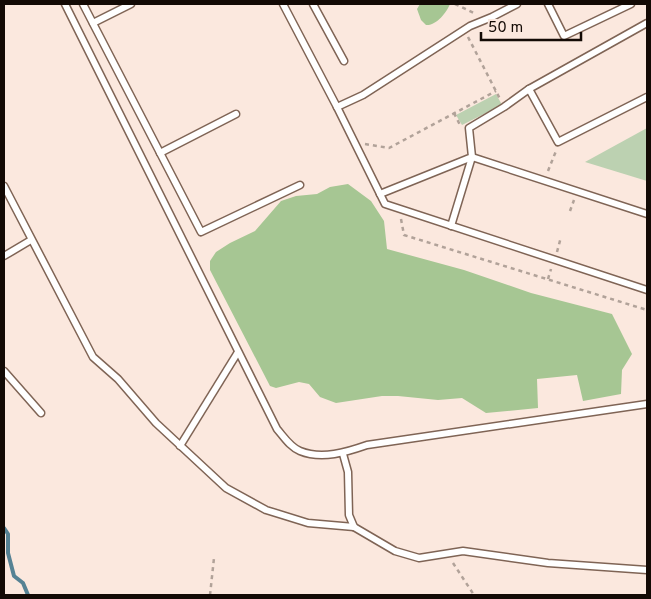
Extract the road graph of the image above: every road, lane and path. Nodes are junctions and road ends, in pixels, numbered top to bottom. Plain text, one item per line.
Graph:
1 (65, 4) edge
2 (83, 4) edge
3 (131, 4) edge
4 (283, 4) edge
5 (313, 4) edge
6 (455, 4) edge
7 (517, 4) edge
8 (548, 4) edge
9 (631, 4) edge
10 (492, 17) junction
11 (92, 23) junction
12 (647, 24) edge
13 (465, 31) junction
14 (344, 61) dead end
15 (529, 89) junction
16 (496, 91) junction
17 (647, 97) edge
18 (337, 107) junction
19 (504, 107) junction
20 (236, 114) dead end
21 (354, 142) junction
22 (558, 142) junction
23 (160, 153) junction
24 (472, 157) junction
25 (545, 180) junction
26 (300, 185) dead end
27 (4, 186) edge
28 (380, 194) junction
29 (398, 209) junction
30 (647, 214) edge
31 (452, 226) junction
32 (31, 240) junction
33 (4, 256) edge
34 (647, 290) edge
35 (647, 310) edge
36 (238, 352) junction
37 (4, 371) edge
38 (647, 404) edge
39 (41, 413) dead end
40 (180, 446) junction
41 (343, 454) junction
42 (354, 528) junction
43 (448, 553) junction
44 (214, 558) dead end
45 (647, 570) edge
46 (210, 595) edge
47 (474, 595) edge

1 - 36 lane
2 - 11 lane
3 - 11 lane
4 - 18 lane
5 - 14 lane
6 - 10 path
7 - 10 lane
8 - 9 lane
10 - 13 lane
11 - 23 lane
12 - 15 lane
13 - 16 path
13 - 18 lane
15 - 19 lane
15 - 22 lane
16 - 19 path
16 - 21 path
17 - 22 lane
18 - 21 lane
19 - 24 lane
20 - 23 lane
21 - 28 lane
22 - 25 path
23 - 26 lane
24 - 25 lane
24 - 28 lane
24 - 31 lane
25 - 30 lane
27 - 32 lane
28 - 29 lane
29 - 31 lane
29 - 35 path
31 - 34 lane
32 - 33 lane
32 - 40 lane
36 - 40 lane
36 - 41 lane
37 - 39 lane
38 - 41 lane
40 - 42 lane
41 - 42 lane
42 - 43 lane
43 - 45 lane
43 - 47 path
44 - 46 path

